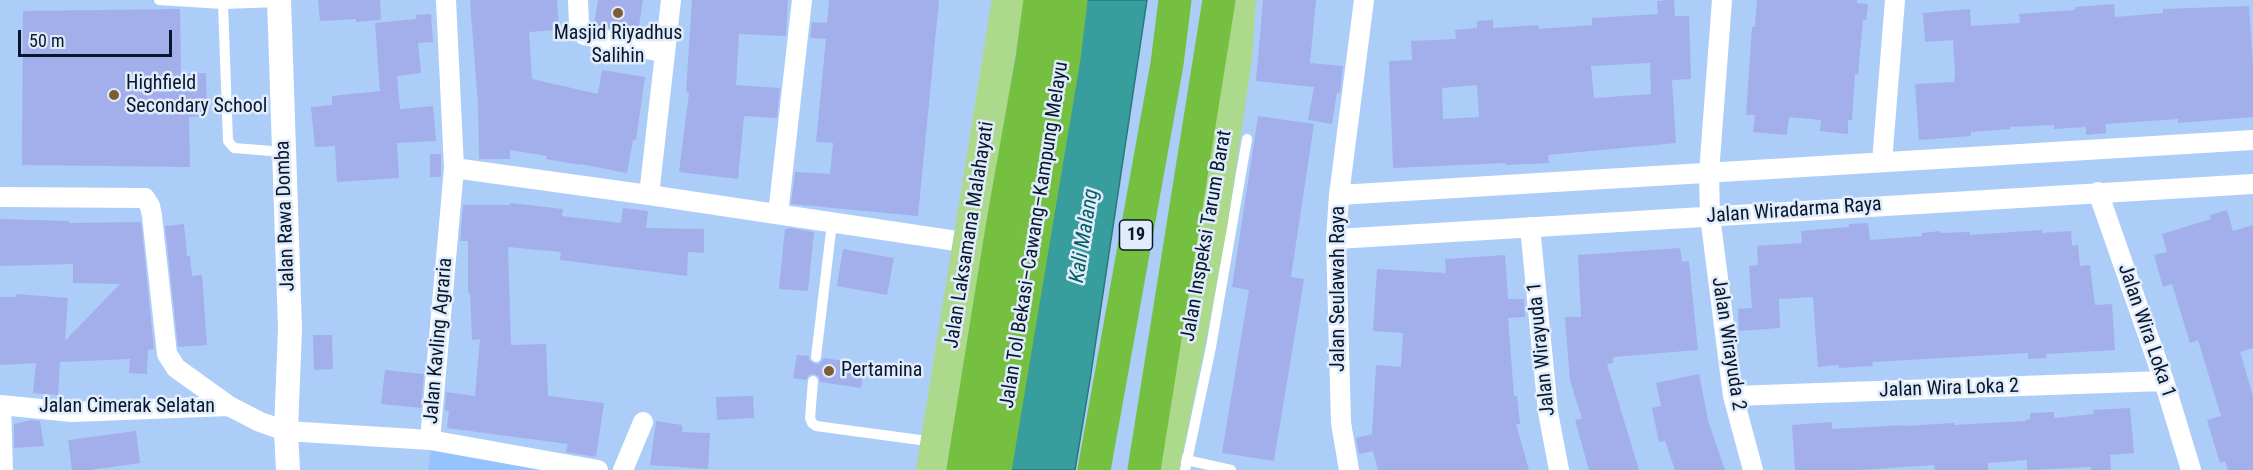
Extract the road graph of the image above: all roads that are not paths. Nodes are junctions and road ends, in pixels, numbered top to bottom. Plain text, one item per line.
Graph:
1 (159, 0) edge
2 (446, 0) edge
3 (578, 0) edge
4 (671, 0) edge
5 (802, 0) edge
6 (1008, 0) edge
7 (1040, 0) edge
8 (1071, 0) edge
9 (1175, 0) edge
10 (1219, 0) edge
11 (1240, 0) edge
12 (1364, 0) edge
13 (1722, 0) edge
14 (1901, 0) edge
15 (279, 1) edge
16 (223, 4) junction
17 (665, 54) junction
18 (1247, 139) dead end
19 (2253, 140) edge
20 (284, 152) junction
21 (1882, 162) junction
22 (454, 168) junction
23 (1709, 172) junction
24 (2253, 184) edge
25 (2098, 192) junction
26 (649, 195) junction
27 (1339, 195) junction
28 (0, 196) edge
29 (778, 214) junction
30 (1710, 216) junction
31 (832, 223) junction
32 (1530, 227) junction
33 (1336, 239) junction
34 (970, 243) junction
35 (816, 357) dead end
36 (813, 381) dead end
37 (2164, 381) junction
38 (1733, 396) junction
39 (1, 405) edge
40 (228, 406) junction
41 (643, 422) dead end
42 (286, 431) junction
43 (430, 440) junction
44 (934, 456) edge
45 (1169, 466) edge
46 (3, 470) edge
47 (288, 470) edge
48 (598, 470) edge
49 (623, 470) edge
50 (963, 470) edge
51 (995, 470) edge
52 (1094, 470) edge
53 (1231, 470) edge
54 (1349, 470) edge
55 (1559, 470) edge
56 (1753, 470) edge
57 (2192, 470) edge

1 - 16 lane
2 - 22 street, Jalan Kavling Agraria
3 - 17 street
4 - 17 street
5 - 29 street
6 - 34 main road, Jalan Laksamana Malahayati
7 - 50 highway
8 - 51 highway, Jalan Tol Bekasi–Cawang–Kampung Melayu
9 - 52 highway, 19
10 - 45 highway
11 - 45 main road, Jalan Inspeksi Tarum Barat
12 - 27 street, Jalan Seulawah Raya
13 - 23 street, Jalan Wirayuda 2
14 - 21 street
15 - 16 lane
15 - 20 street, Jalan Rawa Domba
16 - 20 lane
17 - 26 street
18 - 45 lane
19 - 21 street
20 - 42 street, Jalan Rawa Domba
21 - 23 street
22 - 26 street
22 - 43 street, Jalan Kavling Agraria
23 - 27 street
23 - 30 street, Jalan Wirayuda 2
24 - 25 street, Jalan Wiradarma Raya
25 - 30 street, Jalan Wiradarma Raya
25 - 37 street, Jalan Wira Loka 1
26 - 29 street
27 - 33 street, Jalan Seulawah Raya
28 - 40 street
29 - 31 street
30 - 32 street, Jalan Wiradarma Raya
30 - 38 street, Jalan Wirayuda 2
31 - 34 street
31 - 35 lane
32 - 33 street, Jalan Wiradarma Raya
32 - 55 street, Jalan Wirayuda 1
33 - 54 street, Jalan Seulawah Raya
34 - 44 main road, Jalan Laksamana Malahayati
36 - 44 lane
37 - 38 street, Jalan Wira Loka 2
37 - 57 street, Jalan Wira Loka 1
38 - 56 street, Jalan Wirayuda 2
39 - 40 street, Jalan Cimerak Selatan
39 - 46 street
40 - 42 street, Jalan Cimerak Selatan
41 - 49 street
42 - 43 street, Jalan Kavling Agraria
42 - 47 street, Jalan Rawa Domba
43 - 48 street
45 - 53 lane

